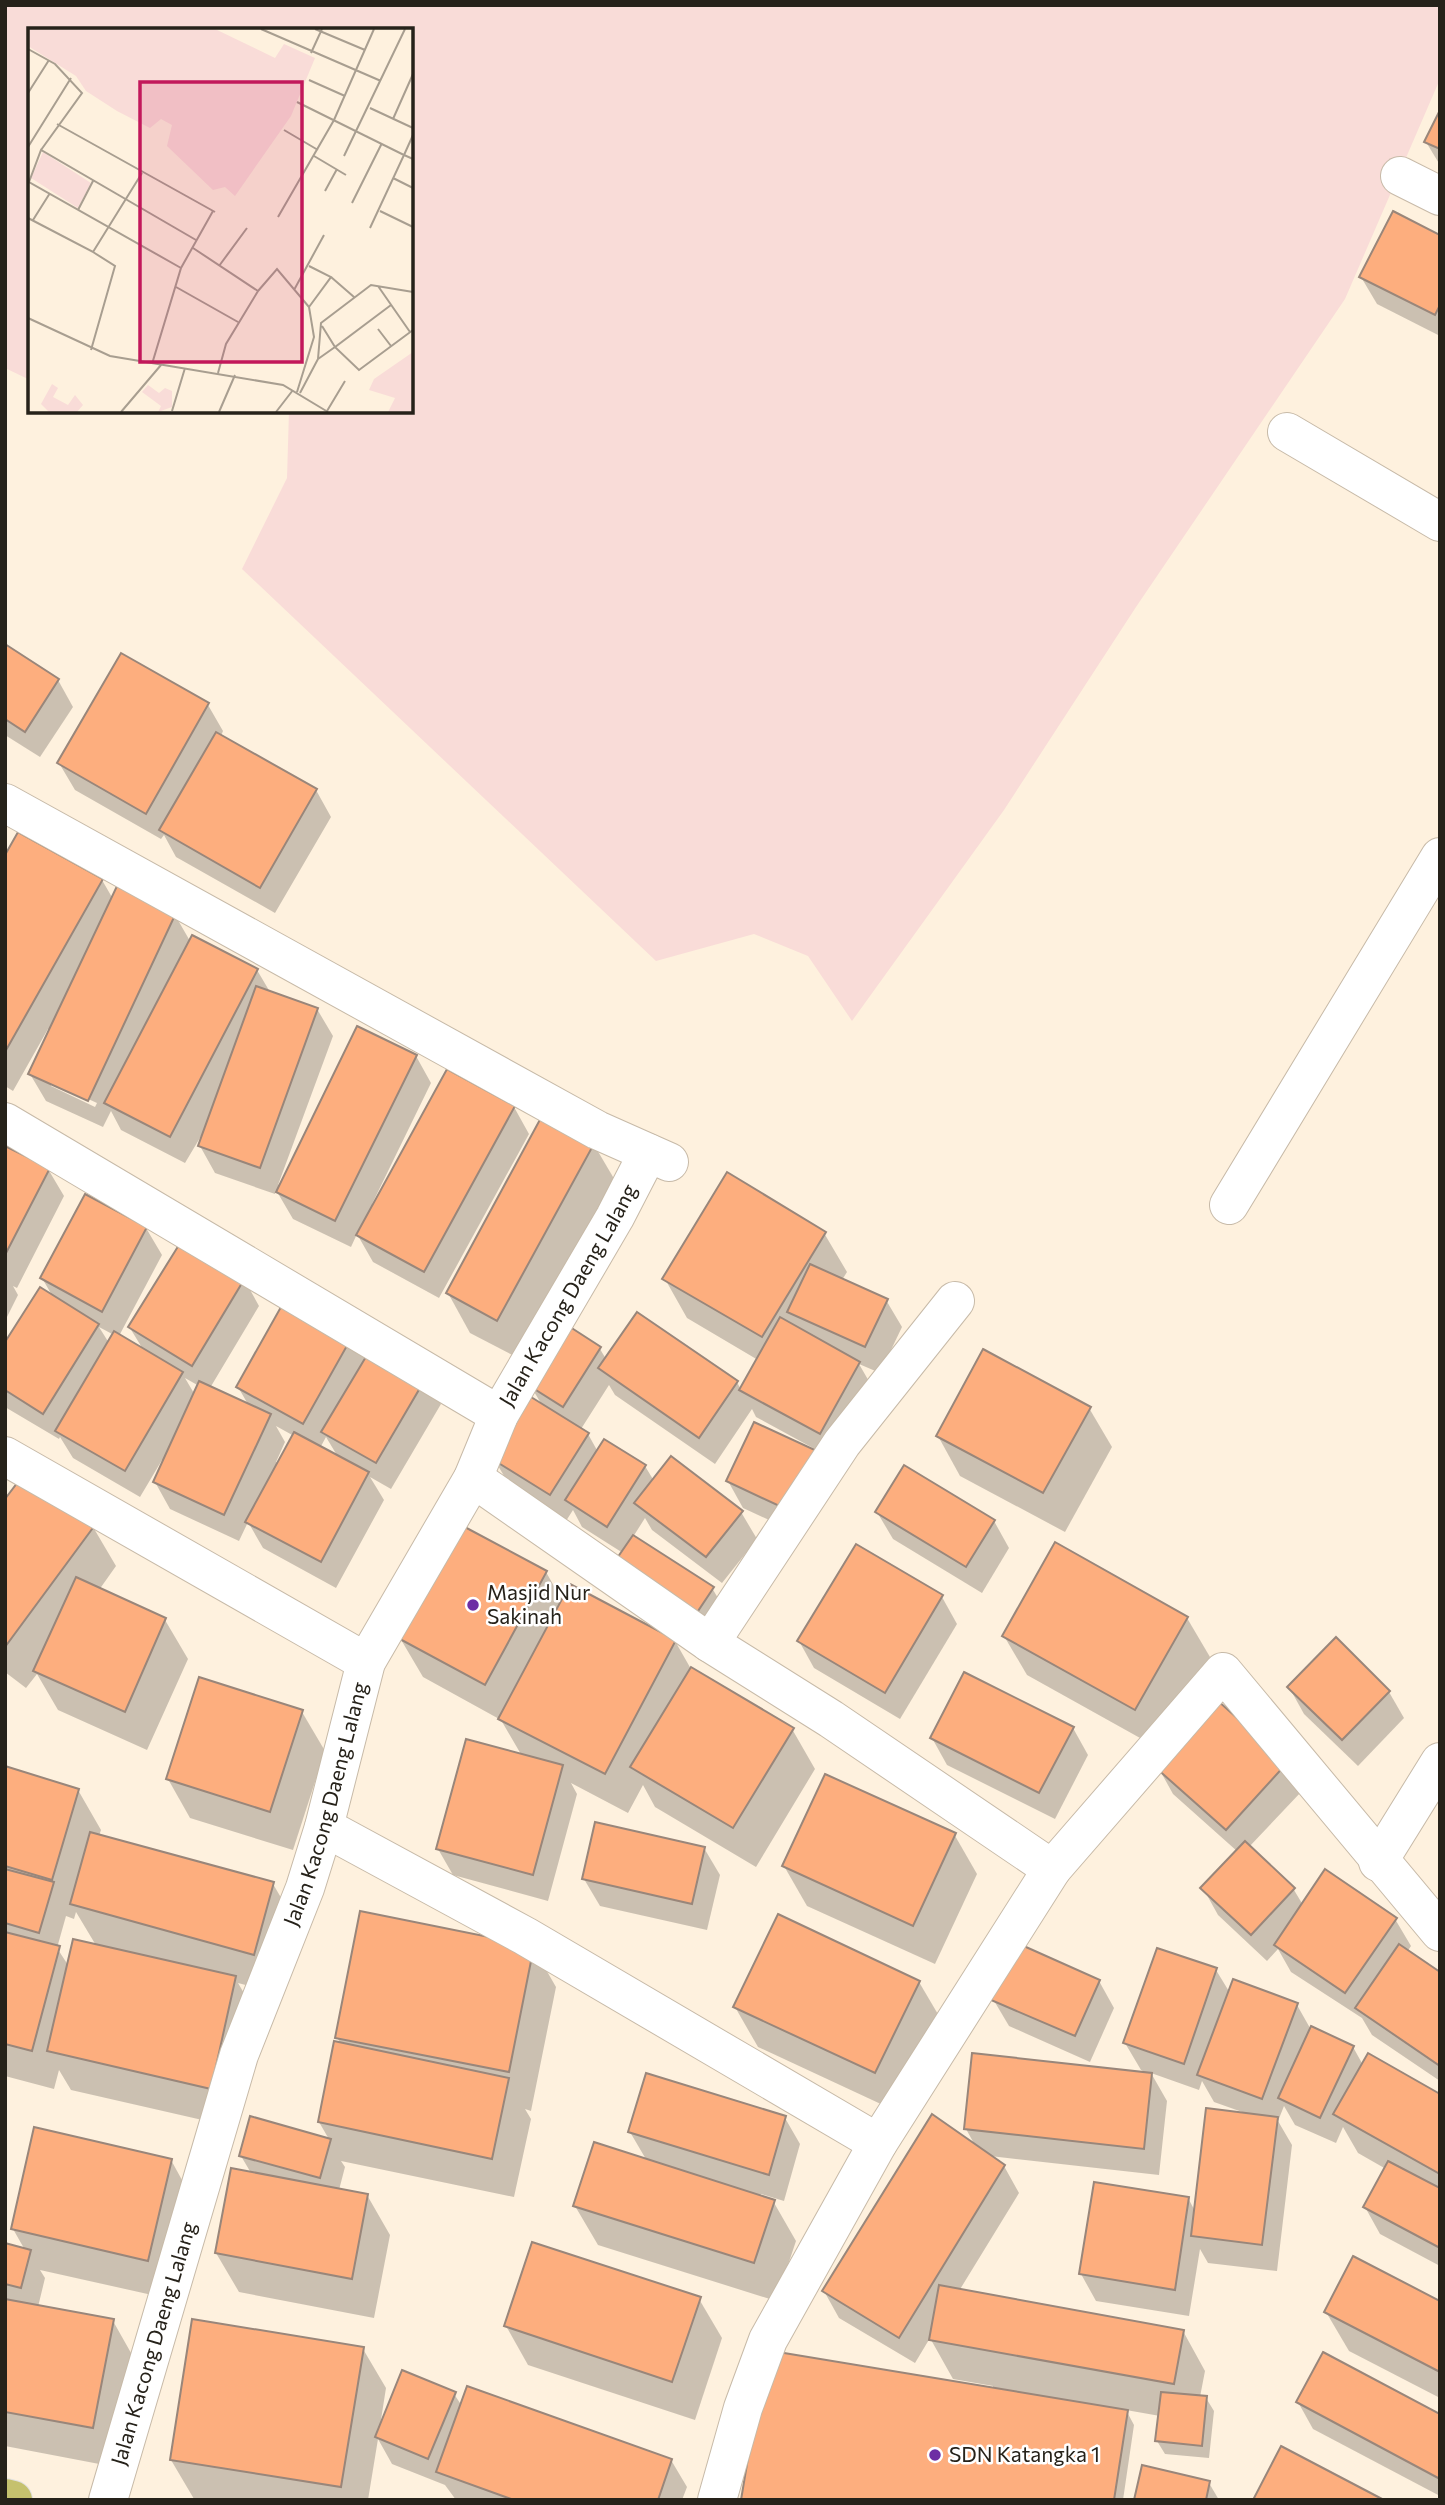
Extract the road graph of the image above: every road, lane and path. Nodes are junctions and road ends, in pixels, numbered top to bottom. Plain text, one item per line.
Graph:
1 (1400, 176) dead end
2 (1440, 196) edge
3 (1287, 432) dead end
4 (1440, 522) edge
5 (8, 811) edge
6 (1440, 857) edge
7 (5, 1122) edge
8 (1229, 1205) dead end
9 (955, 1301) dead end
10 (499, 1415) junction
11 (5, 1457) edge
12 (473, 1478) junction
13 (710, 1643) junction
14 (366, 1662) junction
15 (1440, 1762) edge
16 (324, 1827) junction
17 (1378, 1862) junction
18 (1052, 1869) junction
19 (1440, 1932) edge
20 (878, 2143) junction
21 (5, 2498) edge
22 (13, 2500) edge
23 (108, 2500) edge
24 (717, 2500) edge

1 - 2 street
3 - 4 street
5 - 10 street, Jalan Kacong Daeng Lalang
6 - 8 street
7 - 10 street
9 - 13 street
10 - 12 street, Jalan Kacong Daeng Lalang
11 - 14 street
12 - 13 street
12 - 14 street, Jalan Kacong Daeng Lalang
13 - 18 street
14 - 16 street, Jalan Kacong Daeng Lalang
15 - 17 street
16 - 20 street
16 - 23 street, Jalan Kacong Daeng Lalang
17 - 18 street
17 - 19 street
18 - 20 street
20 - 24 street
21 - 22 main road

